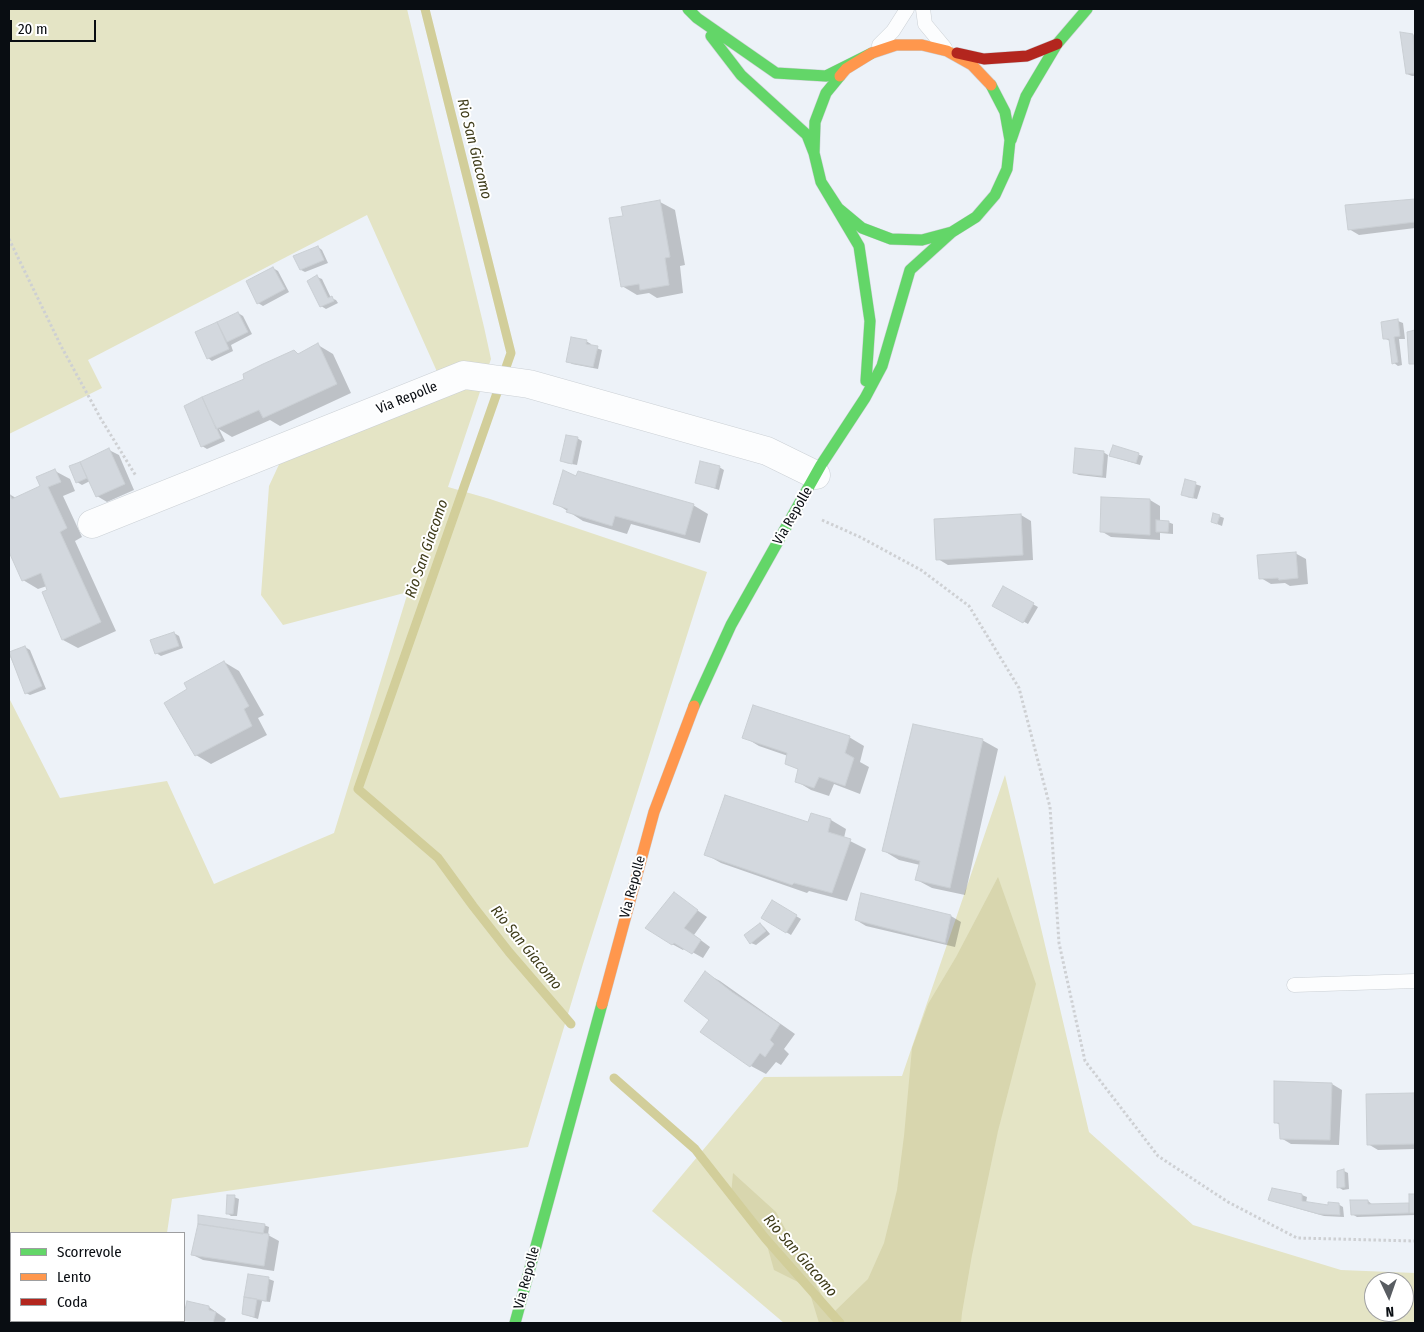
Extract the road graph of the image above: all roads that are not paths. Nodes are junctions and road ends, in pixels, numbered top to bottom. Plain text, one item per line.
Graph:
1 (907, 9) edge
2 (923, 9) edge
3 (1087, 9) edge
4 (693, 11) edge
5 (1057, 44) junction
6 (947, 51) junction
7 (872, 53) junction
8 (1010, 140) junction
9 (814, 153) junction
10 (821, 182) junction
11 (952, 232) junction
12 (865, 398) junction
13 (816, 475) junction
14 (92, 524) dead end
15 (1415, 981) edge
16 (1294, 985) dead end
17 (515, 1323) edge

1 - 7 lane
2 - 6 lane
3 - 5 main road, Via Repolle
4 - 7 main road
4 - 9 main road
5 - 6 main road, Via Repolle
5 - 8 main road, Via Repolle
6 - 7 main road, Via Repolle
6 - 8 main road, Via Repolle
7 - 9 main road, Via Repolle
8 - 11 main road, Via Repolle
9 - 10 main road, Via Repolle
10 - 11 main road, Via Repolle
10 - 12 main road, Via Repolle
11 - 12 main road, Via Repolle
12 - 13 main road, Via Repolle
13 - 14 street, Via Repolle
13 - 17 main road, Via Repolle
15 - 16 lane

